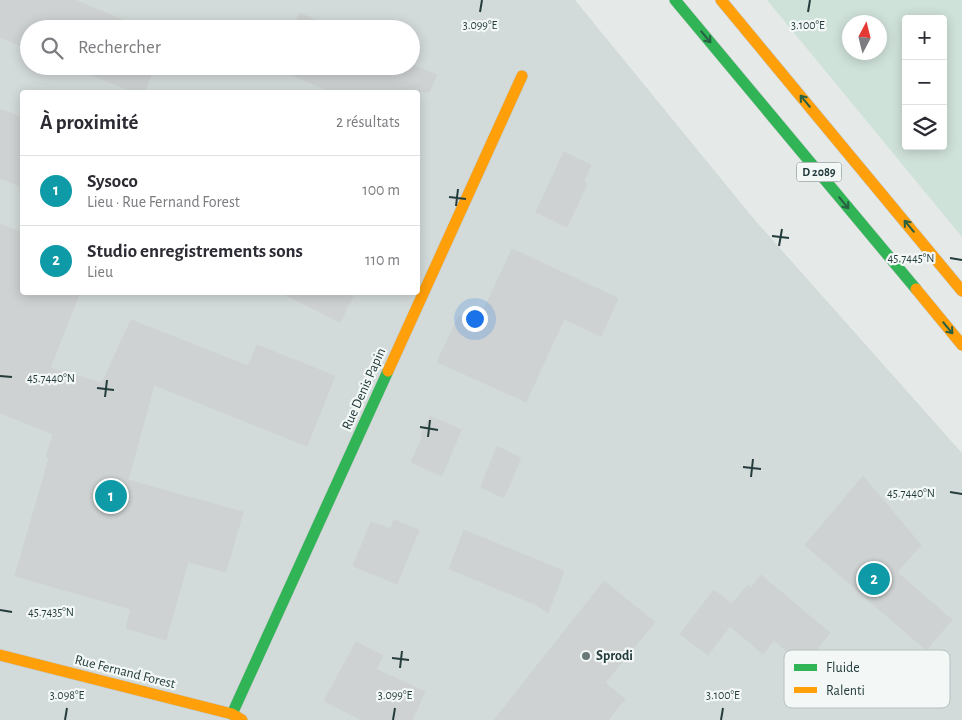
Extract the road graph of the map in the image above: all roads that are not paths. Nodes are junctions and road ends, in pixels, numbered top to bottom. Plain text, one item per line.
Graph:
1 (675, 0) edge
2 (721, 0) edge
3 (522, 76) dead end
4 (962, 291) edge
5 (962, 345) edge
6 (0, 655) edge
7 (237, 717) edge

1 -> 5 main road, D 2089
4 -> 2 main road, D 2089
3 - 7 main road, Rue Denis Papin
6 - 7 main road, Rue Fernand Forest

